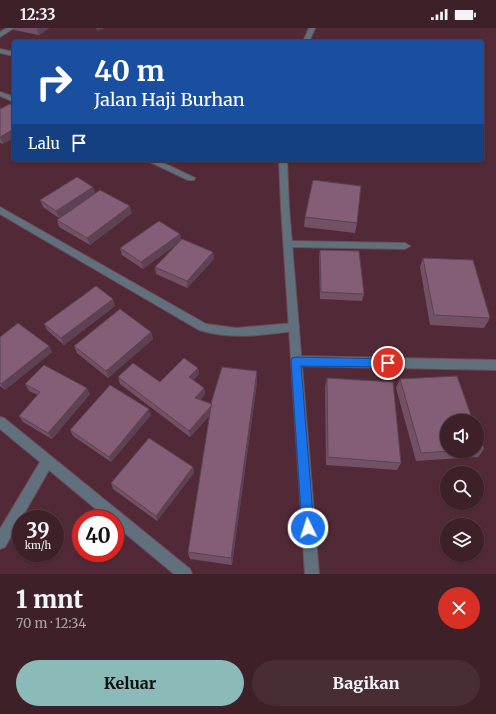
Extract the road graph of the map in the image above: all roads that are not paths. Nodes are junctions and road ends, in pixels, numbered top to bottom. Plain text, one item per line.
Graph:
1 (10, 28) edge
2 (312, 28) edge
3 (0, 35) edge
4 (307, 40) edge
5 (0, 51) edge
6 (12, 54) edge
7 (0, 94) edge
8 (12, 99) edge
9 (155, 162) edge
10 (283, 162) edge
11 (191, 178) dead end
12 (0, 210) edge
13 (289, 244) junction
14 (405, 246) dead end
15 (294, 327) junction
16 (296, 361) junction
17 (496, 365) edge
18 (0, 422) edge
19 (47, 462) junction
20 (0, 542) edge
21 (184, 574) edge
22 (312, 574) edge

1 - 3 street
2 - 4 street
5 - 6 street
7 - 8 street
9 - 11 street
10 - 13 street
12 - 15 street
13 - 14 street
13 - 15 street
15 - 16 street
16 - 17 street
16 - 22 street
18 - 19 street
19 - 20 street
19 - 21 street

